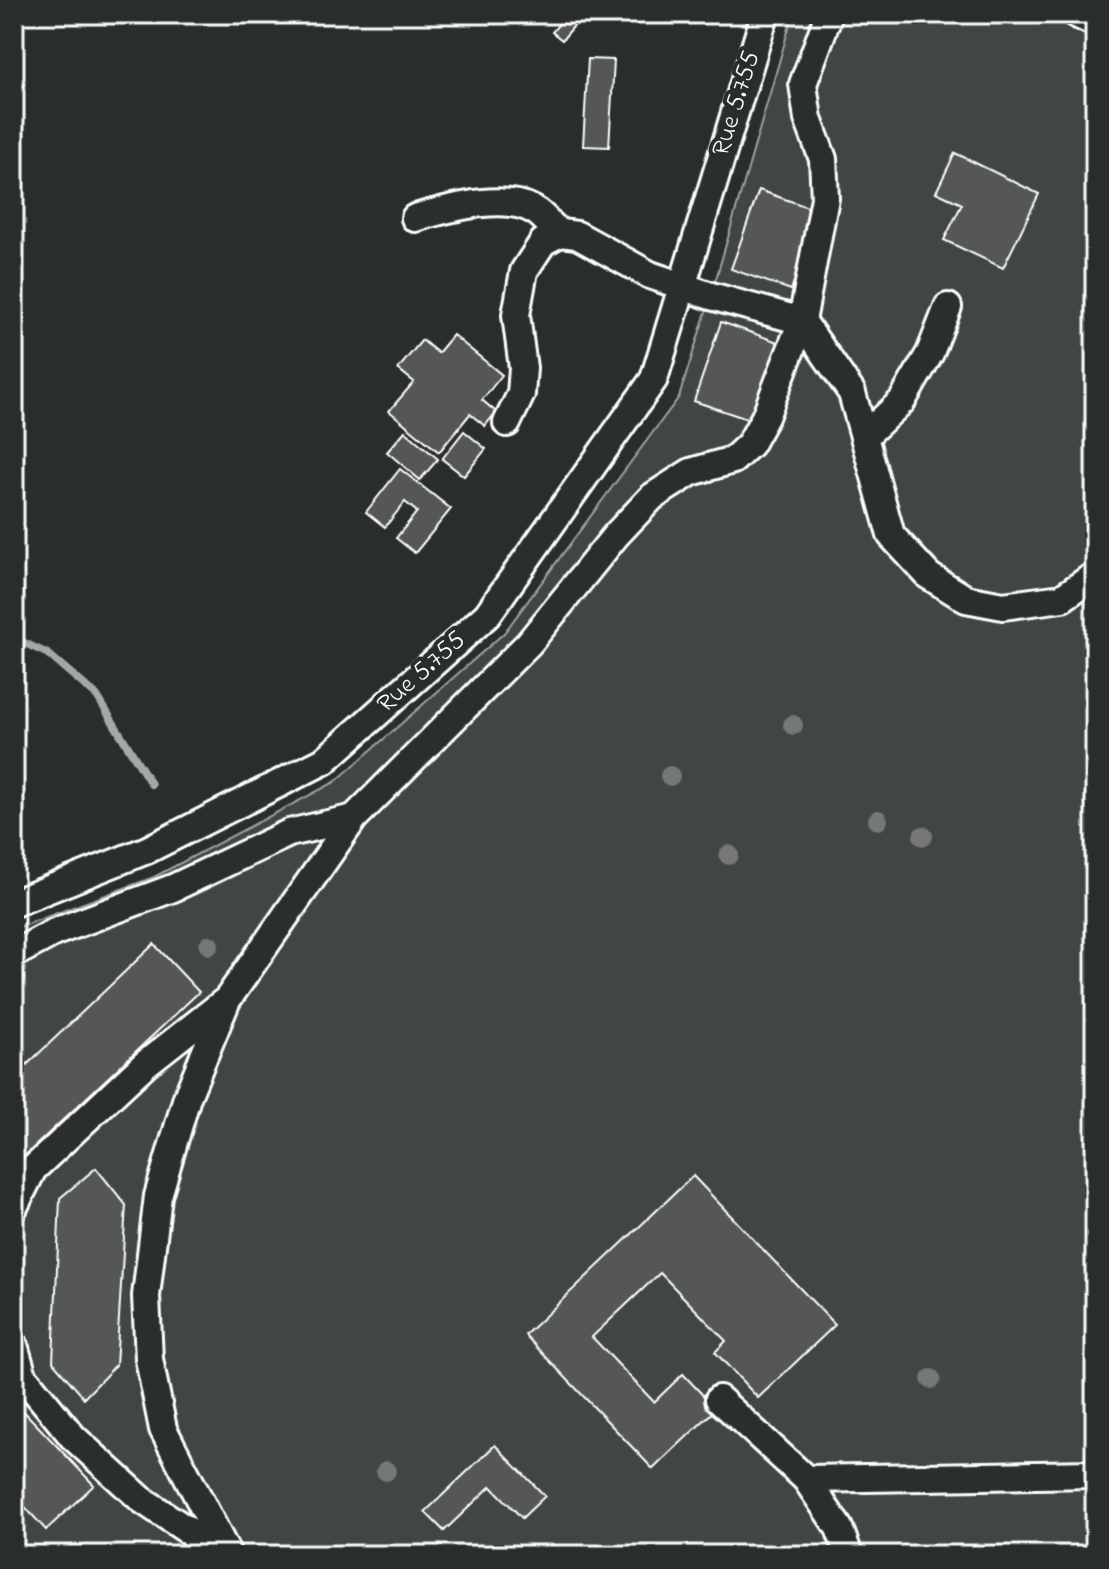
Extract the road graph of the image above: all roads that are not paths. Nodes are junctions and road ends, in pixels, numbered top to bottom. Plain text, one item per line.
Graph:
1 (765, 14) edge
2 (829, 14) edge
3 (1076, 14) edge
4 (1095, 23) edge
5 (415, 218) dead end
6 (560, 233) junction
7 (682, 285) junction
8 (948, 307) dead end
9 (802, 321) junction
10 (507, 423) dead end
11 (865, 436) junction
12 (1095, 575) edge
13 (354, 818) junction
14 (14, 903) edge
15 (14, 954) edge
16 (227, 1000) junction
17 (14, 1207) edge
18 (14, 1345) edge
19 (719, 1399) dead end
20 (1095, 1474) edge
21 (806, 1479) junction
22 (226, 1555) edge
23 (849, 1555) edge

1 - 7 lane, Rue 5.755
2 - 9 lane
3 - 4 lane
5 - 6 lane
6 - 7 lane
6 - 10 lane
7 - 9 lane
7 - 14 lane, Rue 5.755
8 - 11 lane
9 - 11 lane
9 - 13 lane
11 - 12 lane
13 - 15 lane
13 - 16 lane
16 - 17 lane
16 - 22 lane
18 - 22 lane
19 - 21 lane
20 - 21 lane
21 - 23 lane

